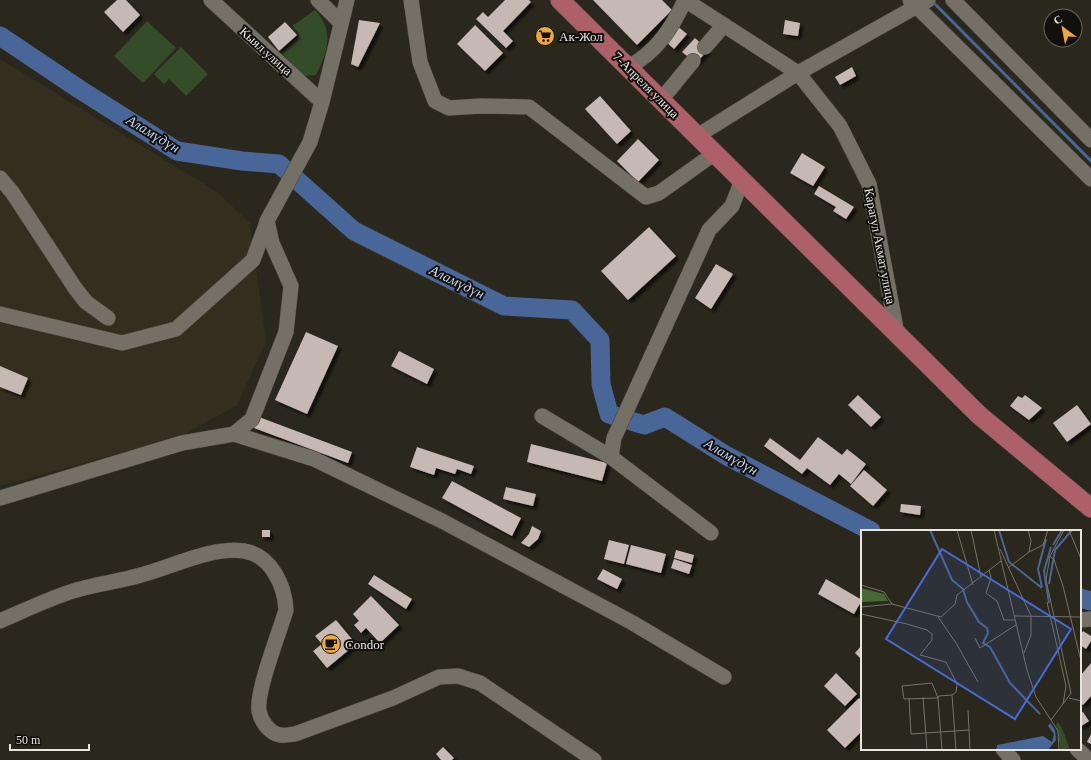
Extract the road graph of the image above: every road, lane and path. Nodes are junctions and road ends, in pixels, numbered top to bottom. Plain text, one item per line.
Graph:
1 (210, 0) edge
2 (318, 0) edge
3 (347, 0) edge
4 (411, 0) edge
5 (560, 0) edge
6 (685, 0) edge
7 (953, 0) edge
8 (919, 2) edge
9 (340, 22) junction
10 (724, 25) junction
11 (706, 47) dead end
12 (693, 61) dead end
13 (628, 67) junction
14 (798, 73) junction
15 (661, 100) junction
16 (322, 102) junction
17 (697, 136) junction
18 (1091, 140) edge
19 (715, 153) junction
20 (0, 178) edge
21 (1091, 179) edge
22 (742, 180) junction
23 (267, 221) junction
24 (0, 314) edge
25 (108, 318) dead end
26 (897, 334) junction
27 (542, 416) dead end
28 (234, 434) junction
29 (611, 457) junction
30 (0, 498) edge
31 (1091, 508) edge
32 (711, 533) dead end
33 (1091, 619) edge
34 (1081, 620) edge
35 (0, 621) edge
36 (724, 676) dead end
37 (1004, 750) edge
38 (1078, 750) edge
39 (594, 760) edge
40 (1013, 760) edge
41 (1089, 760) edge

1 - 16 street, Кыял улица
2 - 9 street
3 - 9 street
4 - 19 street
5 - 13 main road, 7-Апреля улица
6 - 10 street, Карагул Акмат улица
6 - 13 street
7 - 18 street
8 - 14 street
8 - 21 street
9 - 16 street
10 - 11 street
10 - 14 street, Карагул Акмат улица
12 - 15 street
13 - 15 main road, 7-Апреля улица
14 - 17 street
14 - 26 street, Карагул Акмат улица
15 - 17 main road, 7-Апреля улица
16 - 23 street
17 - 19 main road, 7-Апреля улица
19 - 22 main road, 7-Апреля улица
20 - 25 street
22 - 26 main road, 7-Апреля улица
22 - 29 street
23 - 24 street
23 - 28 street
26 - 31 main road, 7-Апреля улица
27 - 29 street
28 - 30 street
28 - 36 street
29 - 32 street
33 - 34 street
35 - 39 street
37 - 40 street
38 - 41 street

